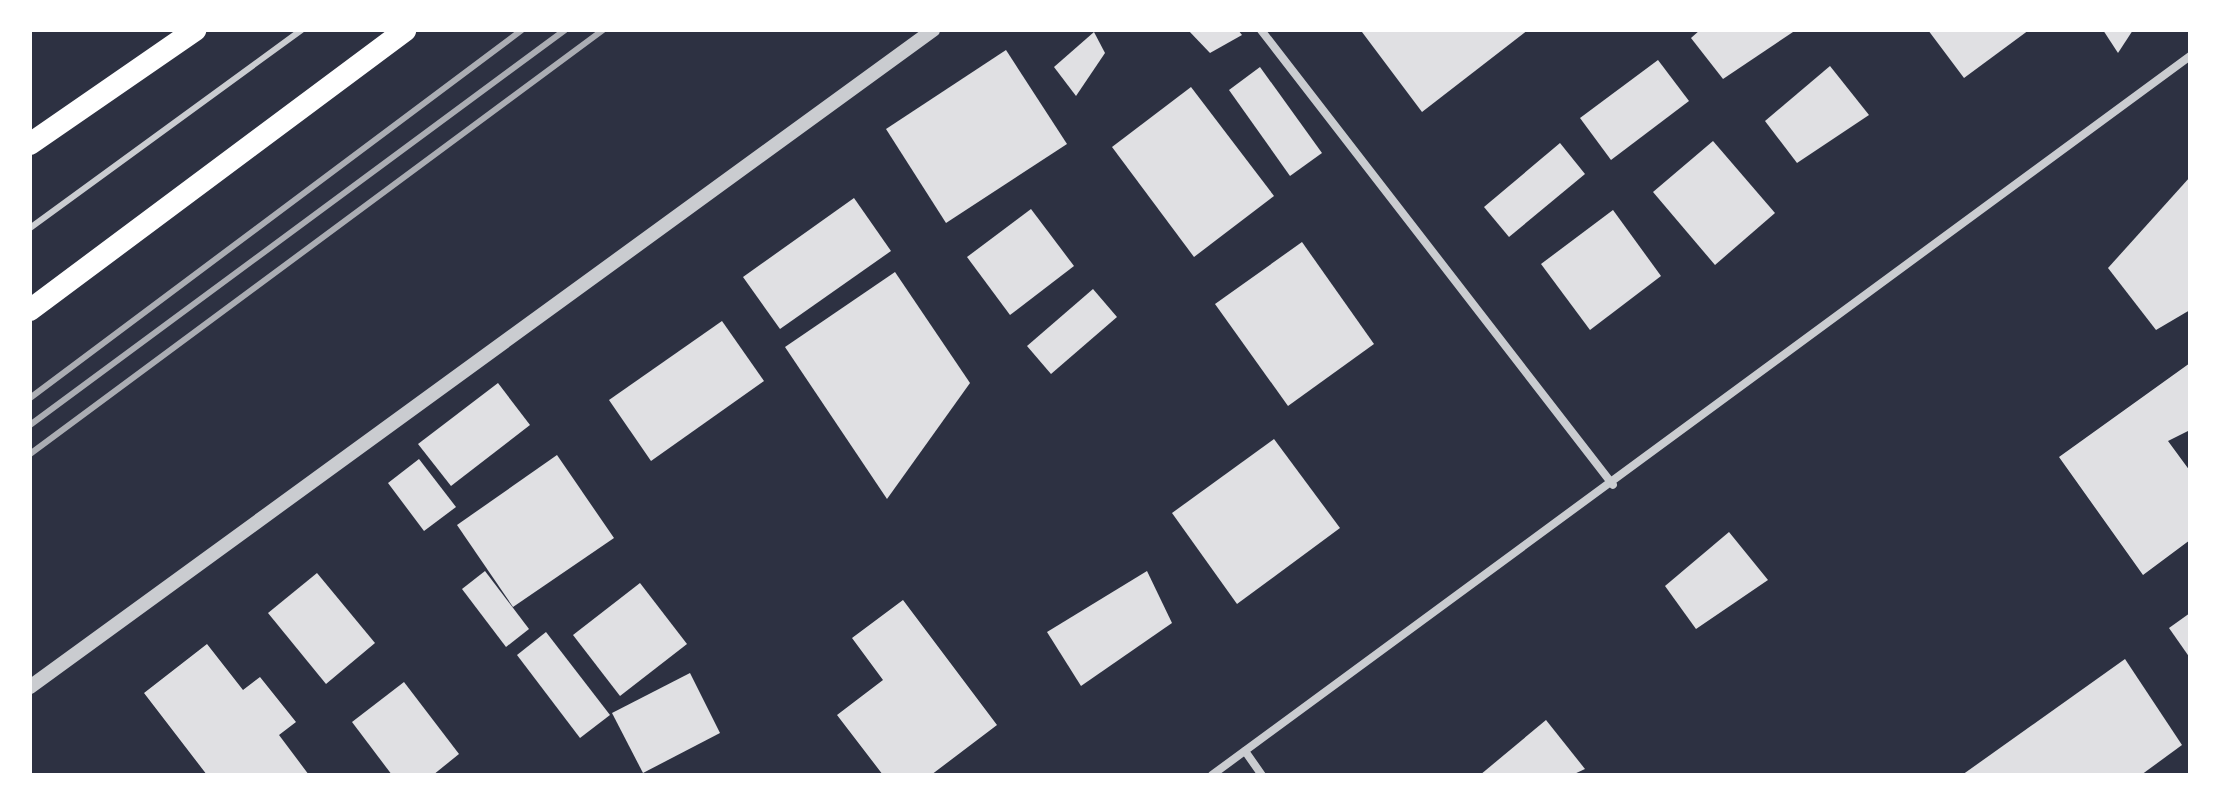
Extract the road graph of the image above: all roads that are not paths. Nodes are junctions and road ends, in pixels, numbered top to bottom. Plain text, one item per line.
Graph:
1 (195, 30) edge
2 (302, 30) edge
3 (405, 30) edge
4 (933, 30) edge
5 (1261, 30) edge
6 (2190, 56) edge
7 (30, 144) edge
8 (30, 228) edge
9 (30, 310) edge
10 (1613, 485) junction
11 (30, 687) edge
12 (1245, 751) junction
13 (1212, 775) edge
14 (1262, 775) edge

1 - 7 highway
2 - 8 lane
3 - 9 highway
4 - 11 street
5 - 10 street
6 - 10 street
10 - 12 street
12 - 13 street
12 - 14 street

